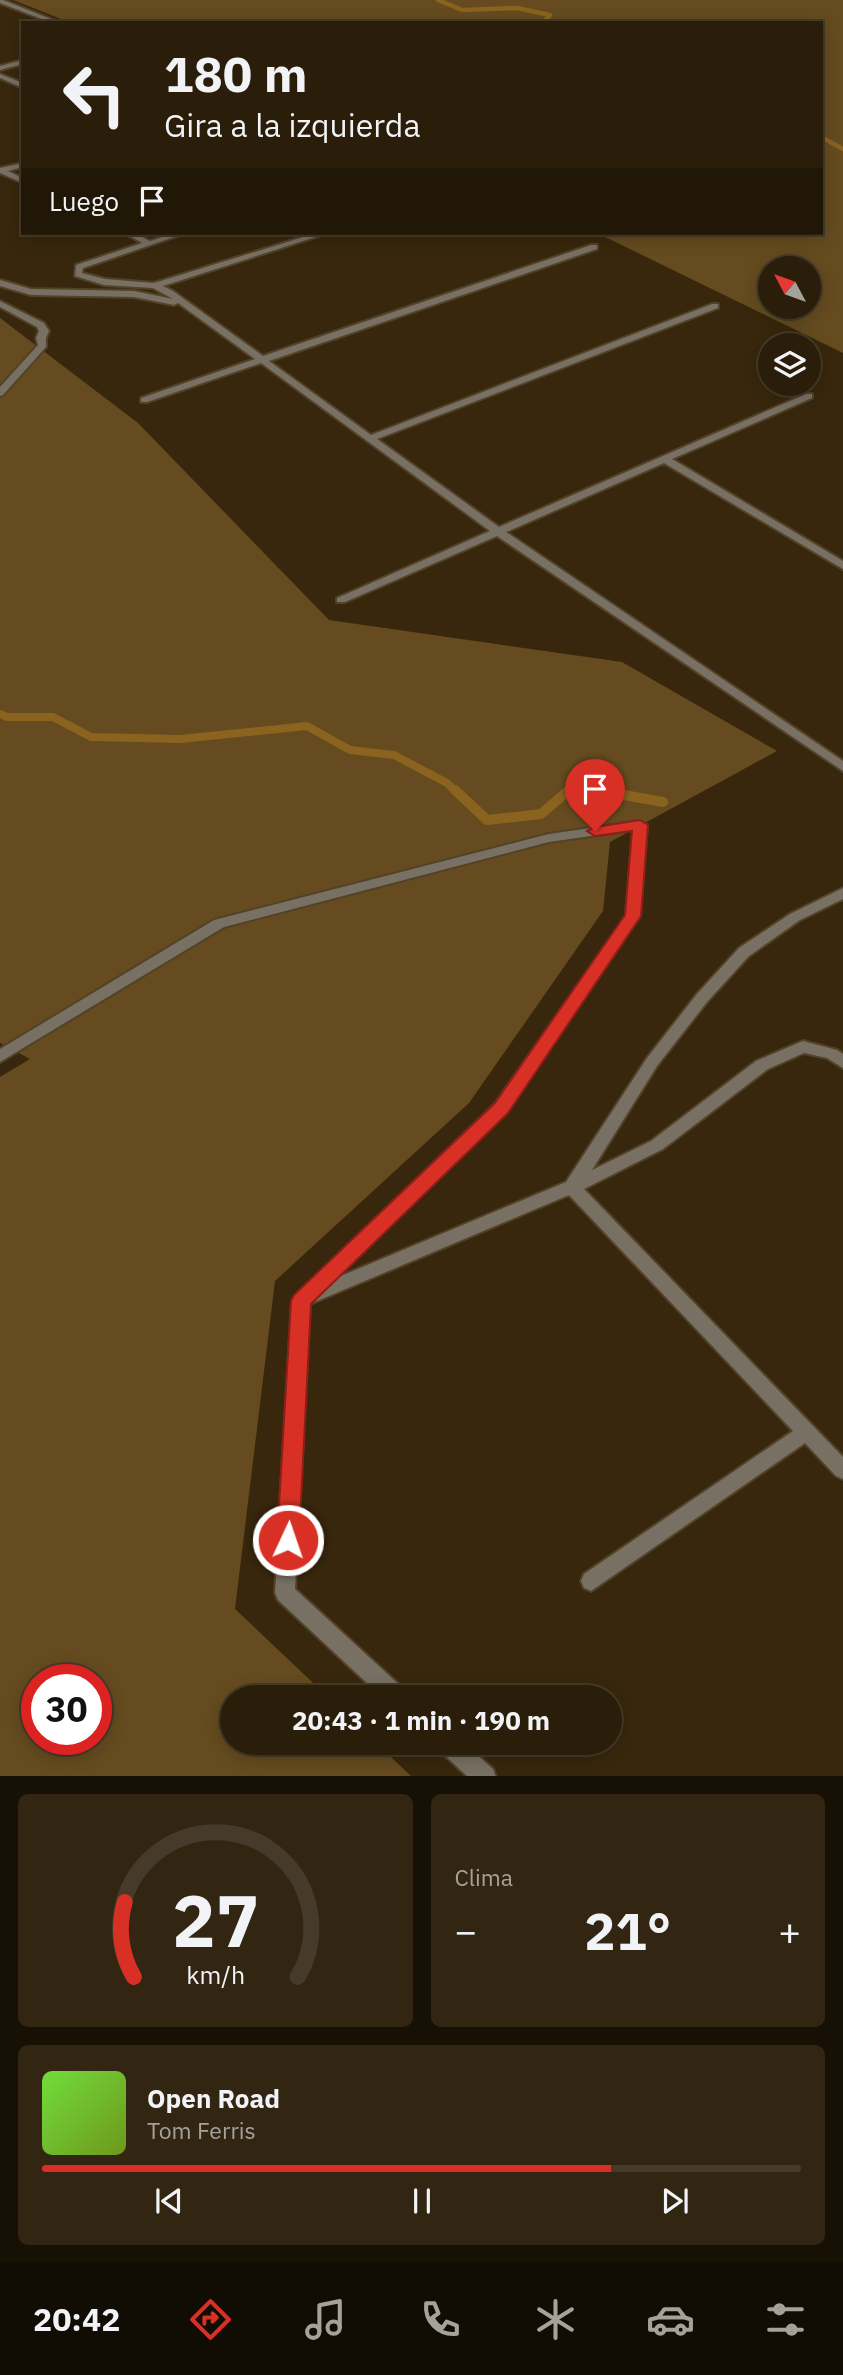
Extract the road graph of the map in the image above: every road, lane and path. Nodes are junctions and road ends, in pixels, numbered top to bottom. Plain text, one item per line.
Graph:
1 (0, 1) edge
2 (53, 21) edge
3 (21, 63) edge
4 (0, 68) edge
5 (0, 76) edge
6 (21, 85) edge
7 (21, 165) edge
8 (1, 170) edge
9 (21, 180) edge
10 (132, 235) edge
11 (175, 235) edge
12 (318, 235) edge
13 (149, 243) junction
14 (594, 247) dead end
15 (0, 283) edge
16 (155, 286) junction
17 (0, 304) edge
18 (183, 305) junction
19 (715, 306) dead end
20 (262, 362) junction
21 (0, 393) edge
22 (809, 396) dead end
23 (144, 400) dead end
24 (369, 439) junction
25 (664, 459) junction
26 (498, 532) junction
27 (843, 566) edge
28 (341, 600) dead end
29 (843, 767) edge
30 (843, 893) edge
31 (0, 1056) edge
32 (843, 1062) edge
33 (572, 1187) junction
34 (301, 1301) junction
35 (806, 1432) junction
36 (843, 1470) edge
37 (591, 1581) dead end
38 (385, 1685) edge
39 (461, 1755) edge
40 (485, 1776) edge

1 - 2 street
3 - 4 street
5 - 6 street
7 - 8 street
8 - 9 street
10 - 13 street
11 - 13 street
12 - 16 street
13 - 16 street
14 - 20 street
15 - 18 street
16 - 18 street
17 - 21 street
18 - 20 street
19 - 24 street
20 - 23 street
20 - 24 street
22 - 25 street
24 - 26 street
25 - 26 street
25 - 27 street
26 - 28 street
26 - 29 street
30 - 33 street
31 - 34 street
32 - 33 street
33 - 34 street
33 - 35 street
34 - 38 street
35 - 36 street
35 - 37 street
39 - 40 street

